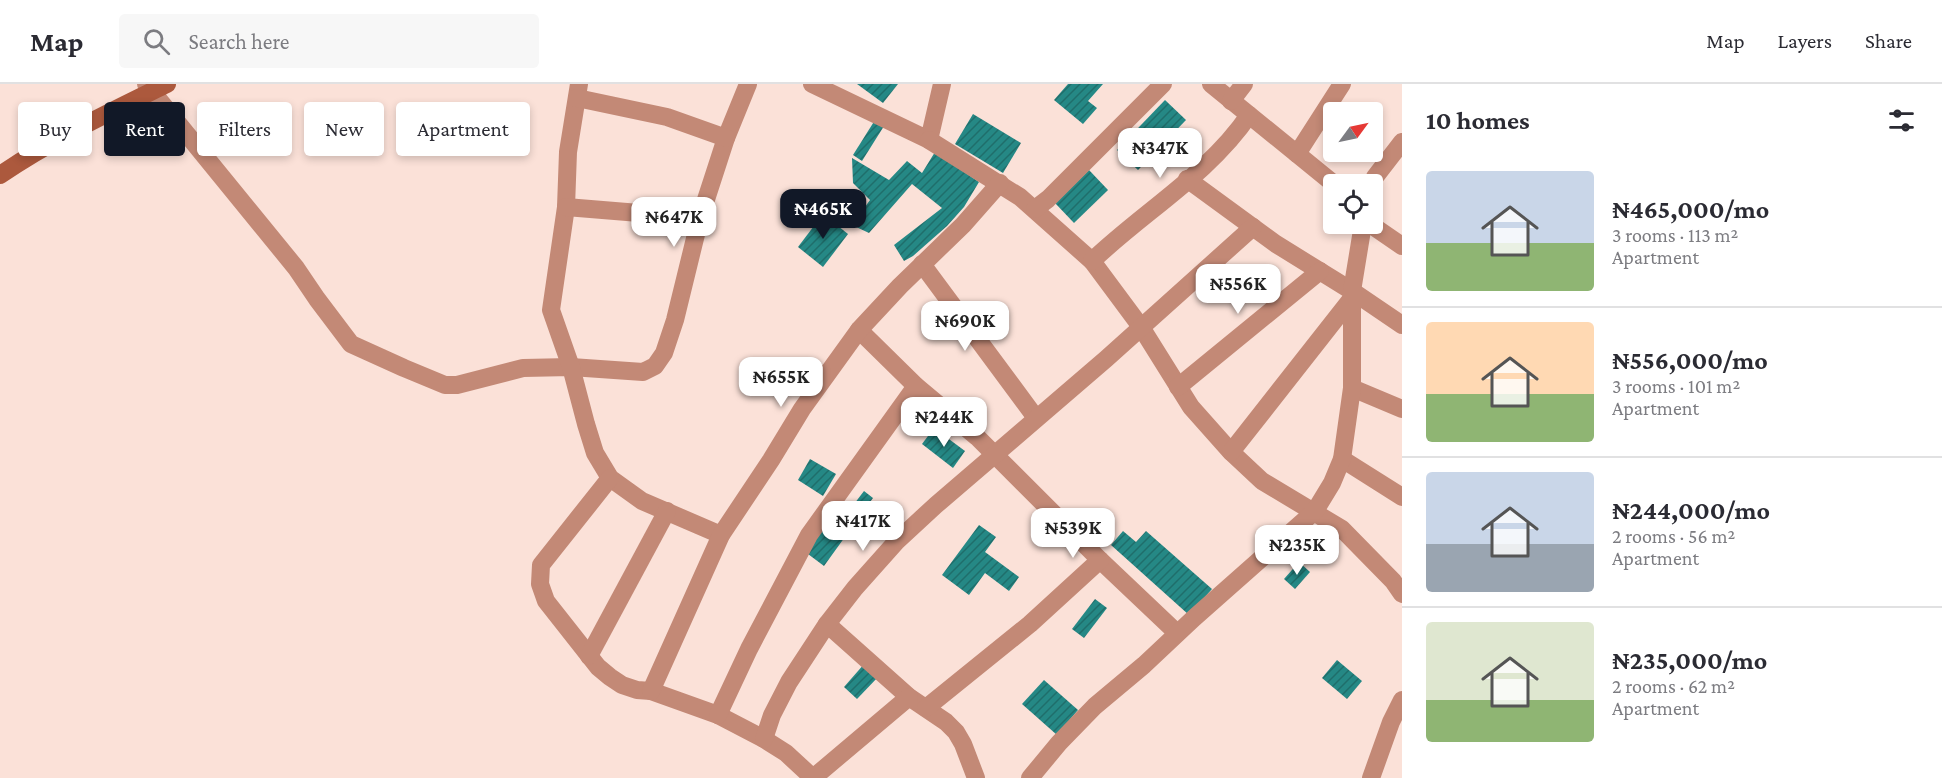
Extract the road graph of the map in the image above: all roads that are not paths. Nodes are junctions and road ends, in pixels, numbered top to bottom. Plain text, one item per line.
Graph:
1 (748, 84) edge
2 (812, 84) edge
3 (942, 84) edge
4 (1163, 84) edge
5 (1211, 84) edge
6 (1244, 84) edge
7 (1342, 84) edge
8 (155, 87) edge
9 (578, 91) edge
10 (1231, 101) junction
11 (1249, 115) junction
12 (726, 138) junction
13 (929, 140) junction
14 (1402, 142) edge
15 (1297, 154) junction
16 (1377, 174) edge
17 (1323, 175) edge
18 (0, 176) edge
19 (1187, 179) junction
20 (1000, 183) junction
21 (566, 207) junction
22 (1035, 209) junction
23 (700, 218) junction
24 (1253, 227) junction
25 (1383, 233) edge
26 (1361, 234) edge
27 (1402, 246) edge
28 (1092, 261) junction
29 (922, 264) junction
30 (1320, 271) junction
31 (1352, 295) junction
32 (1402, 325) edge
33 (1141, 327) junction
34 (859, 330) junction
35 (571, 367) junction
36 (916, 386) junction
37 (1178, 387) junction
38 (1352, 388) junction
39 (1402, 410) edge
40 (1036, 418) junction
41 (1231, 452) junction
42 (994, 457) junction
43 (1342, 459) junction
44 (610, 478) junction
45 (1402, 496) edge
46 (666, 511) junction
47 (1315, 512) junction
48 (721, 535) junction
49 (1100, 560) junction
50 (1402, 594) edge
51 (827, 624) junction
52 (1177, 633) junction
53 (589, 656) junction
54 (651, 691) junction
55 (909, 697) junction
56 (1402, 700) edge
57 (926, 708) junction
58 (718, 715) junction
59 (764, 739) junction
60 (813, 778) edge
61 (976, 778) edge
62 (1030, 778) edge
63 (1371, 778) edge

1 - 12 street
2 - 13 street
3 - 13 street
4 - 22 street
5 - 10 street
6 - 10 street
7 - 15 street
8 - 18 street
8 - 35 street
9 - 12 street
9 - 21 street
10 - 11 street
11 - 15 street
11 - 19 street
12 - 23 street
13 - 20 street
14 - 16 street
15 - 17 street
19 - 24 street
19 - 28 street
20 - 22 street
20 - 29 street
21 - 23 street
21 - 35 street
22 - 28 street
23 - 35 street
24 - 30 street
24 - 33 street
25 - 27 street
26 - 31 street
28 - 33 street
29 - 34 street
29 - 40 street
30 - 31 street
30 - 37 street
31 - 32 street
31 - 38 street
31 - 41 street
33 - 37 street
33 - 40 street
34 - 36 street
34 - 48 street
35 - 44 street
36 - 42 street
36 - 58 street
37 - 41 street
38 - 39 street
38 - 43 street
40 - 42 street
41 - 47 street
42 - 49 street
42 - 51 street
43 - 45 street
43 - 47 street
44 - 46 street
44 - 53 street
46 - 48 street
46 - 53 street
47 - 50 street
47 - 52 street
48 - 54 street
49 - 52 street
49 - 57 street
51 - 55 street
51 - 59 street
52 - 62 street
53 - 54 street
54 - 58 street
55 - 57 street
55 - 60 street
56 - 63 street
57 - 61 street
58 - 59 street
59 - 60 street

